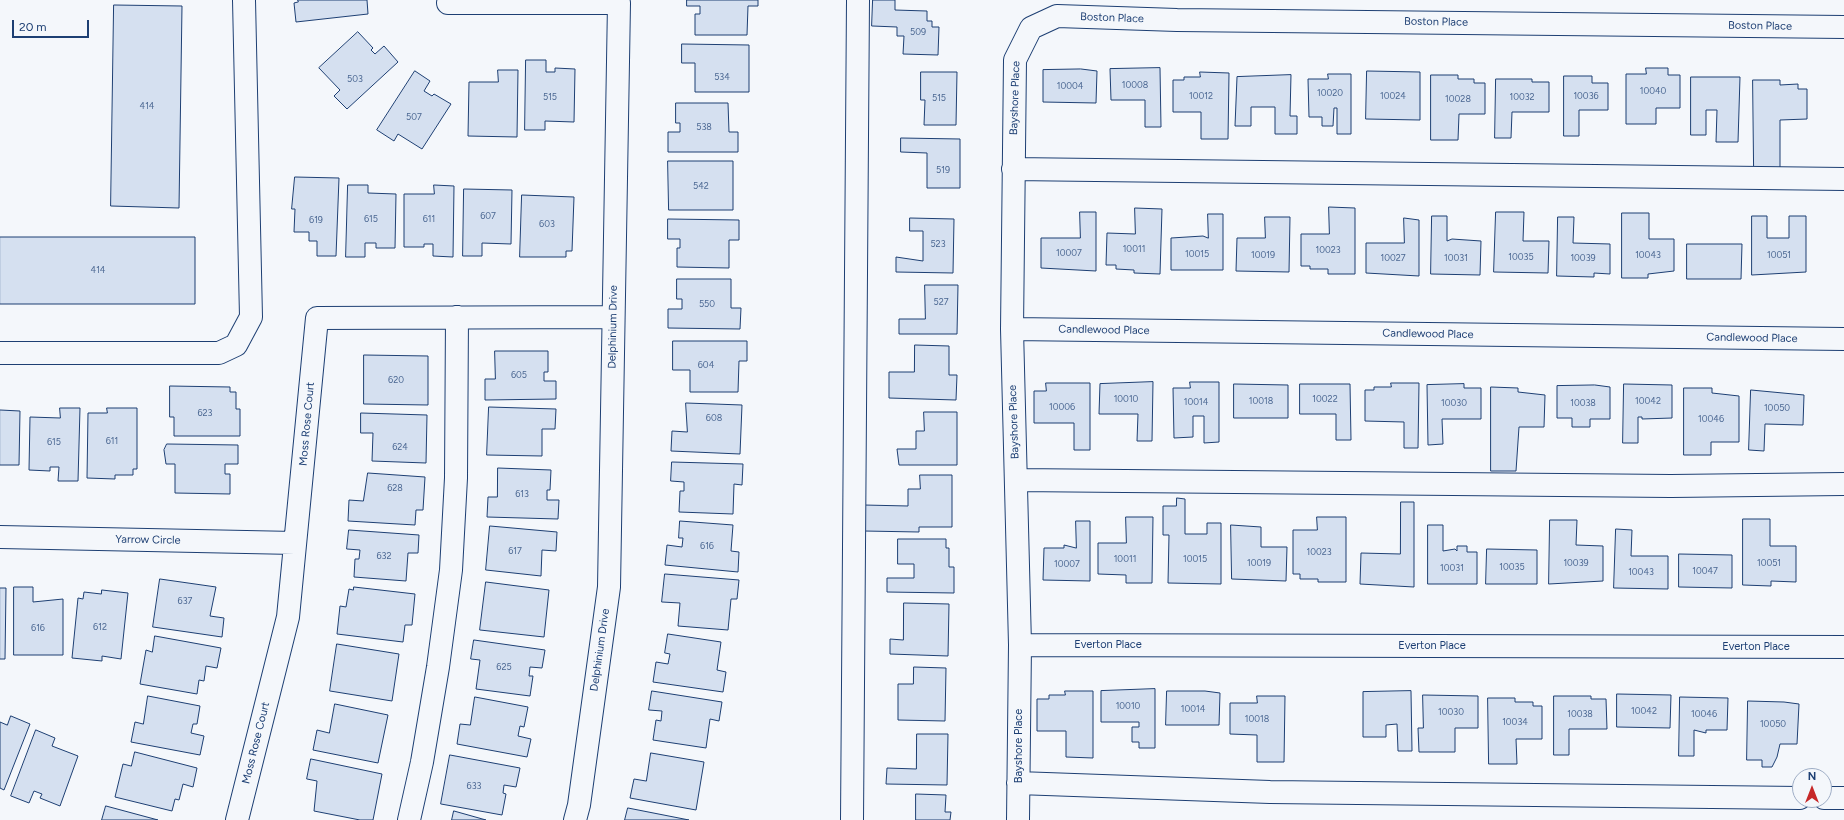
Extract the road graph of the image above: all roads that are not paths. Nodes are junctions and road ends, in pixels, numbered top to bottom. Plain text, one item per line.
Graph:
1 (244, 0) edge
2 (858, 0) edge
3 (448, 3) dead end
4 (1844, 27) edge
5 (1031, 28) joint
6 (1013, 169) junction
7 (1844, 179) edge
8 (457, 317) junction
9 (613, 317) junction
10 (1012, 329) junction
11 (1844, 339) edge
12 (0, 353) edge
13 (1016, 480) junction
14 (1844, 484) edge
15 (0, 537) edge
16 (295, 543) junction
17 (1020, 645) junction
18 (1844, 647) edge
19 (1018, 783) junction
20 (1792, 798) edge
21 (1832, 798) edge
22 (1844, 798) edge
23 (237, 820) edge
24 (409, 820) edge
25 (575, 820) edge
26 (852, 820) edge
27 (1018, 820) edge

1 - 12 street
2 - 26 street
3 - 9 street, Delphinium Drive
4 - 5 street, Boston Place
5 - 6 street, Bayshore Place
6 - 7 street
6 - 10 street, Bayshore Place
8 - 9 street, Moss Rose Court
8 - 16 street, Moss Rose Court
8 - 24 street
9 - 25 street, Delphinium Drive
10 - 11 street, Candlewood Place
10 - 13 street, Bayshore Place
13 - 14 street
13 - 17 street, Bayshore Place
15 - 16 street, Yarrow Circle
16 - 23 street, Moss Rose Court
17 - 18 street, Everton Place
17 - 19 street, Bayshore Place
19 - 20 street
19 - 27 street, Bayshore Place
21 - 22 street

